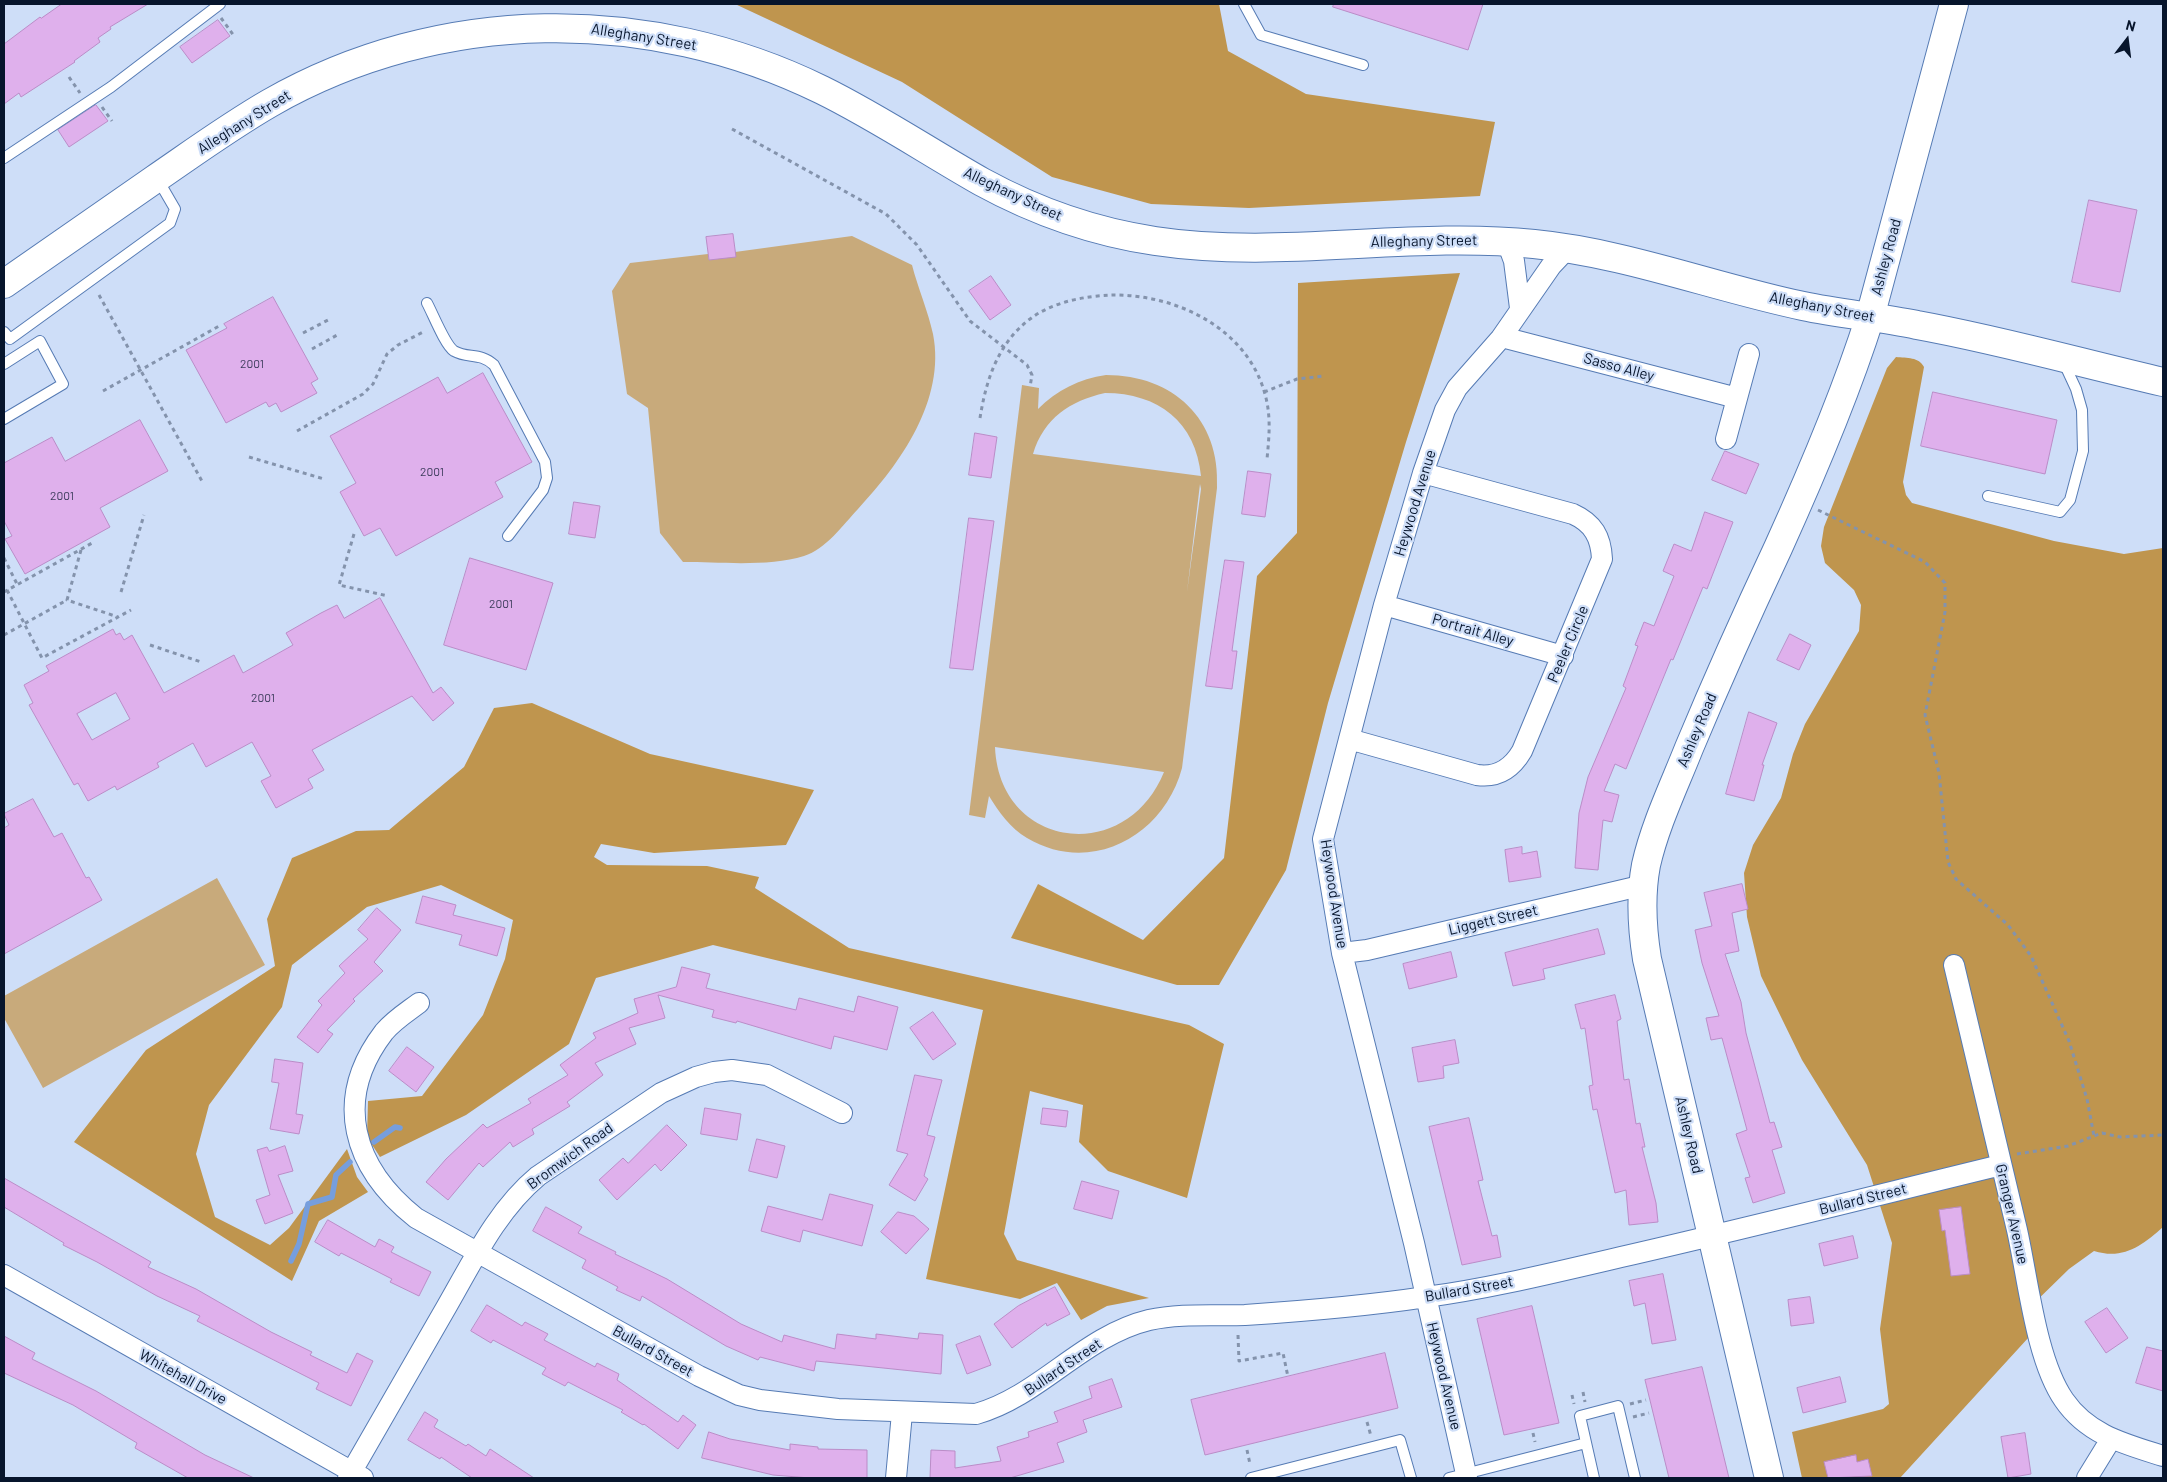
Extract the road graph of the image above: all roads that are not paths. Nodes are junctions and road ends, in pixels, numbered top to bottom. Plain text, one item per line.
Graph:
1 (1244, 4) edge
2 (1954, 4) edge
3 (217, 6) edge
4 (1363, 65) dead end
5 (4, 158) edge
6 (157, 178) junction
7 (1507, 242) junction
8 (1567, 249) junction
9 (4, 284) edge
10 (427, 303) dead end
11 (1520, 308) junction
12 (1870, 317) junction
13 (7, 336) edge
14 (1502, 337) junction
15 (19, 354) junction
16 (1749, 354) dead end
17 (2062, 358) junction
18 (4, 364) edge
19 (2163, 382) edge
20 (1737, 398) junction
21 (4, 419) edge
22 (1726, 439) dead end
23 (1423, 473) junction
24 (1988, 496) dead end
25 (508, 536) dead end
26 (1384, 605) junction
27 (1563, 656) junction
28 (1349, 739) junction
29 (1644, 885) junction
30 (1342, 953) junction
31 (1954, 965) dead end
32 (419, 1002) dead end
33 (842, 1113) dead end
34 (2001, 1164) junction
35 (1713, 1236) junction
36 (477, 1254) junction
37 (4, 1275) edge
38 (1426, 1297) junction
39 (902, 1413) junction
40 (2111, 1439) junction
41 (1586, 1443) junction
42 (2163, 1456) edge
43 (354, 1476) edge
44 (1461, 1477) edge
45 (896, 1478) edge
46 (1251, 1478) edge
47 (1411, 1478) edge
48 (1594, 1478) edge
49 (1635, 1478) edge
50 (1769, 1478) edge
51 (2087, 1478) edge

1 - 4 lane
2 - 12 street, Ashley Road
3 - 5 lane
6 - 7 street, Alleghany Street
6 - 9 street, Alleghany Street
6 - 13 lane
7 - 8 street, Alleghany Street
7 - 11 street
8 - 11 street, Heywood Avenue
8 - 12 street, Alleghany Street
10 - 25 lane
11 - 14 street, Heywood Avenue
12 - 17 street, Alleghany Street
12 - 29 street, Ashley Road
13 - 15 lane
14 - 20 street, Sasso Alley
14 - 23 street, Heywood Avenue
15 - 18 lane
15 - 21 lane
16 - 20 street
17 - 19 street, Alleghany Street
17 - 24 lane
20 - 22 street
23 - 26 street, Heywood Avenue
23 - 27 street, Peeler Circle
26 - 27 street, Portrait Alley
26 - 28 street, Heywood Avenue
27 - 28 street, Peeler Circle
28 - 30 street, Heywood Avenue
29 - 30 street, Liggett Street
29 - 35 street, Ashley Road
30 - 38 street, Heywood Avenue
31 - 34 street, Granger Avenue
32 - 36 street, Bullard Street
33 - 36 street, Bromwich Road
34 - 35 street, Bullard Street
34 - 40 street, Granger Avenue
35 - 38 street, Bullard Street
35 - 50 street, Ashley Road
36 - 39 street, Bullard Street
36 - 43 street, Bromwich Road
37 - 43 street, Whitehall Drive
38 - 39 street, Bullard Street
38 - 44 street, Heywood Avenue
39 - 45 street
40 - 42 street, Granger Avenue
40 - 51 street
41 - 44 lane
41 - 48 lane
41 - 49 lane
46 - 47 lane

